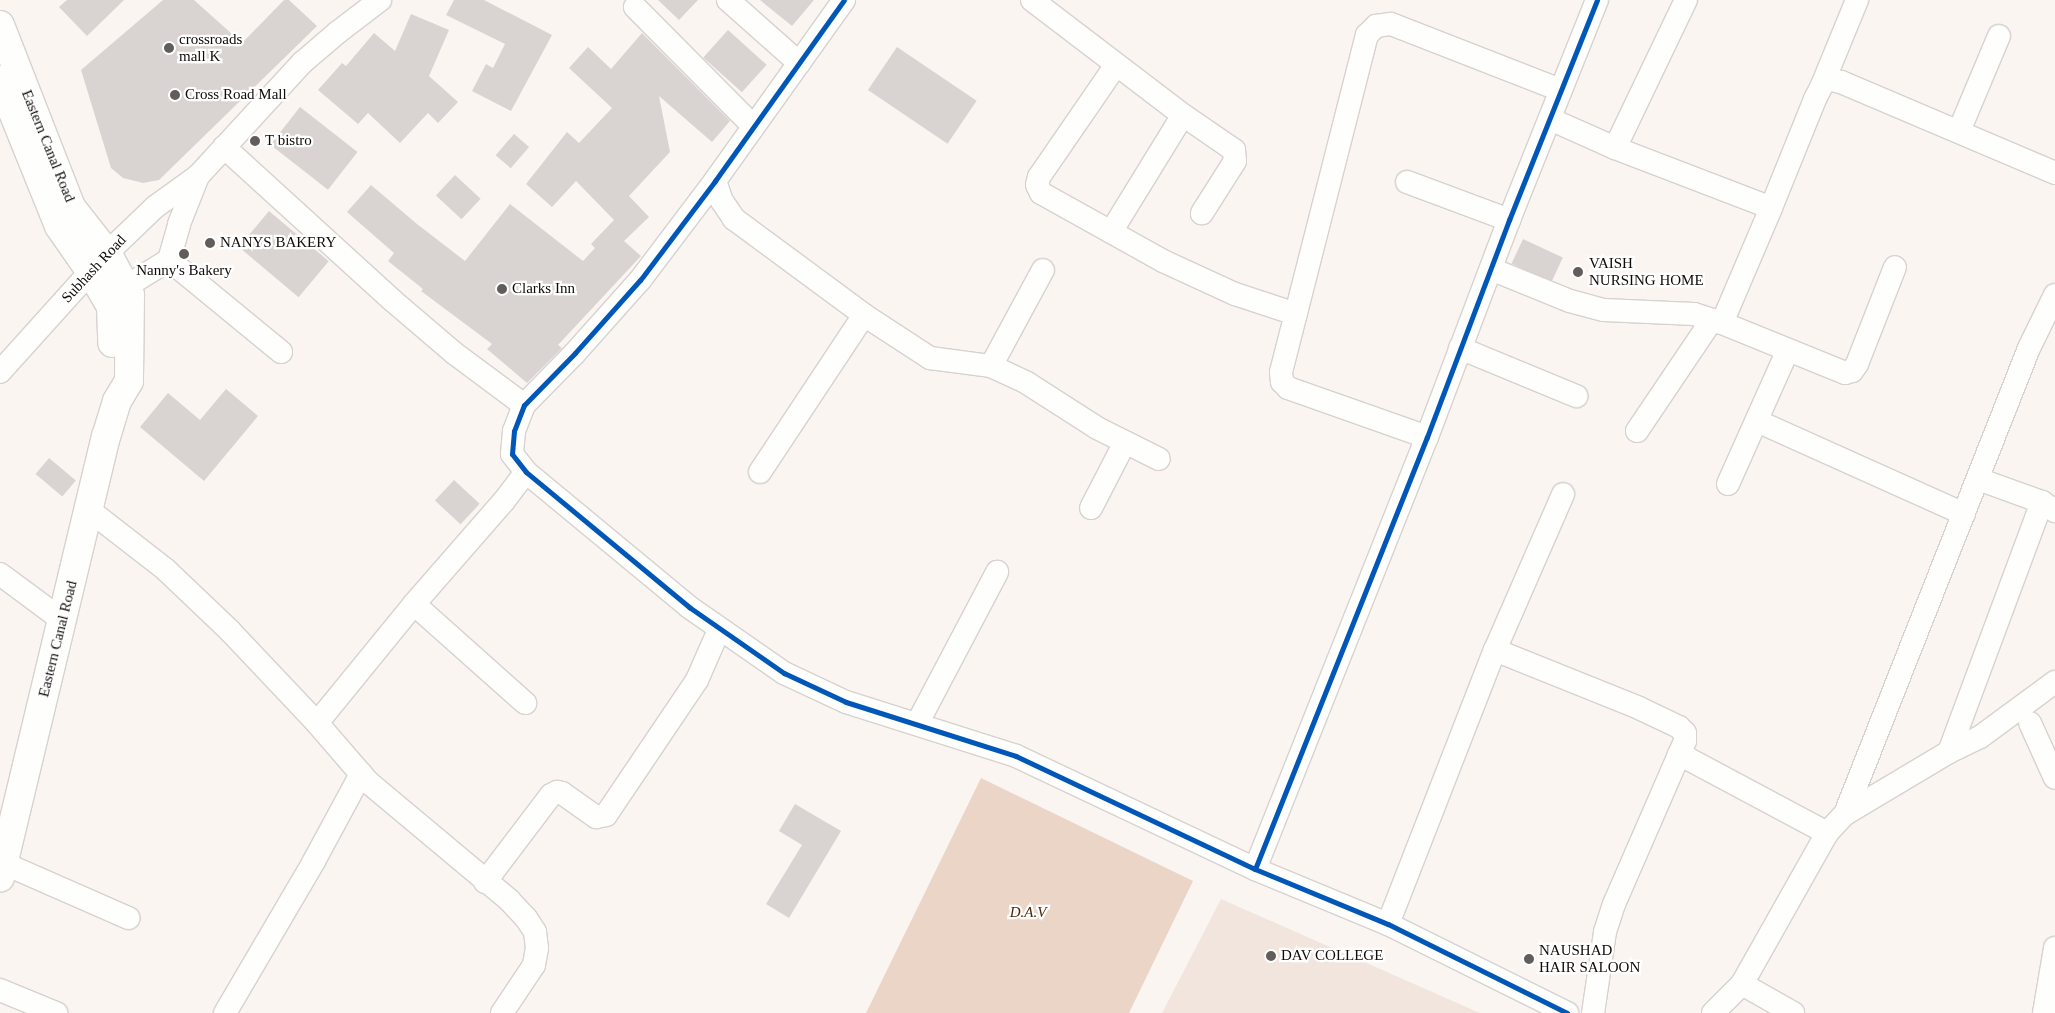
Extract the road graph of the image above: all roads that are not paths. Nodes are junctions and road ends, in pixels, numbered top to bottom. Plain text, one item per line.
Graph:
1 (380, 0) edge
2 (728, 0) edge
3 (844, 0) edge
4 (1032, 0) edge
5 (1597, 0) edge
6 (1686, 0) edge
7 (1857, 0) edge
8 (635, 7) dead end
9 (0, 25) edge
10 (1999, 36) dead end
11 (799, 64) junction
12 (1116, 66) junction
13 (0, 80) edge
14 (1824, 83) junction
15 (1560, 90) junction
16 (1183, 115) junction
17 (1550, 119) junction
18 (753, 126) junction
19 (1959, 131) junction
20 (224, 147) junction
21 (1615, 148) junction
22 (2055, 173) edge
23 (198, 176) junction
24 (715, 181) junction
25 (1407, 182) dead end
26 (1771, 208) junction
27 (1202, 213) dead end
28 (1509, 220) junction
29 (1111, 232) junction
30 (169, 260) junction
31 (1895, 267) dead end
32 (1491, 269) junction
33 (1043, 270) dead end
34 (107, 275) junction
35 (2055, 295) edge
36 (1296, 314) junction
37 (864, 315) junction
38 (1717, 321) junction
39 (1460, 348) junction
40 (1788, 350) junction
41 (281, 352) dead end
42 (992, 366) junction
43 (0, 372) edge
44 (1576, 396) dead end
45 (524, 405) junction
46 (1757, 421) junction
47 (1637, 431) dead end
48 (1427, 437) junction
49 (1125, 442) junction
50 (1159, 460) dead end
51 (526, 472) junction
52 (760, 472) dead end
53 (1978, 479) junction
54 (1728, 484) dead end
55 (1563, 494) dead end
56 (2048, 506) edge
57 (1091, 508) dead end
58 (90, 510) junction
59 (1964, 514) junction
60 (997, 572) dead end
61 (0, 574) edge
62 (414, 604) junction
63 (62, 620) junction
64 (719, 630) junction
65 (1495, 650) junction
66 (2055, 682) edge
67 (525, 703) dead end
68 (2020, 719) junction
69 (318, 723) junction
70 (917, 724) junction
71 (2055, 735) edge
72 (1949, 752) junction
73 (1679, 754) junction
74 (361, 774) junction
75 (2055, 778) edge
76 (1845, 814) junction
77 (1827, 833) junction
78 (1255, 869) junction
79 (2, 870) edge
80 (485, 882) junction
81 (128, 918) dead end
82 (1388, 924) junction
83 (2055, 948) edge
84 (1742, 984) junction
85 (0, 990) edge
86 (56, 1013) edge
87 (225, 1013) edge
88 (502, 1013) edge
89 (1567, 1013) edge
90 (1593, 1013) edge
91 (1713, 1013) edge
92 (1792, 1013) edge
93 (2044, 1013) edge

1 - 20 street, Subhash Road
2 - 11 street
3 - 11 street
4 - 12 street
5 - 15 street
6 - 21 street
7 - 14 street
8 - 18 street
9 - 34 main road, Eastern Canal Road
10 - 19 street
11 - 18 street
12 - 16 street
12 - 29 street
13 - 34 main road, Eastern Canal Road
14 - 19 street
14 - 26 street
15 - 17 street
15 - 36 street
16 - 27 street
16 - 29 street
17 - 21 street
17 - 28 street
18 - 24 street
19 - 22 street
20 - 23 street, Subhash Road
20 - 45 street
21 - 26 street
23 - 30 street, Subhash Road
23 - 34 street, Subhash Road
24 - 37 street
24 - 45 street
25 - 28 street
26 - 38 street
28 - 32 street
29 - 36 street
30 - 34 street, Subhash Road
30 - 41 street
31 - 40 street
32 - 38 street
32 - 39 street
33 - 42 street
34 - 43 street, Subhash Road
34 - 58 main road, Eastern Canal Road
35 - 53 street
36 - 48 street
37 - 42 street
37 - 52 street
38 - 40 street
38 - 47 street
39 - 44 street
39 - 48 street
40 - 46 street
42 - 49 street
45 - 51 street
46 - 54 street
46 - 59 street
48 - 78 street
49 - 50 street
49 - 57 street
51 - 62 street
51 - 64 street
53 - 56 street
53 - 59 street
55 - 65 street
56 - 72 street
58 - 63 main road, Eastern Canal Road
58 - 69 street
59 - 76 street
60 - 70 street
61 - 63 street
62 - 67 street
62 - 69 street
63 - 79 main road, Eastern Canal Road
64 - 70 street
64 - 80 street
65 - 73 street
65 - 82 street
66 - 68 street
68 - 71 street
68 - 72 street
68 - 75 street
69 - 74 street
70 - 78 street
72 - 76 street
73 - 77 street
73 - 90 street
74 - 80 street
74 - 87 street
76 - 77 street
77 - 84 street
78 - 82 street
79 - 81 street
80 - 88 street
82 - 89 street
83 - 93 street
84 - 91 street
84 - 92 street
85 - 86 street

